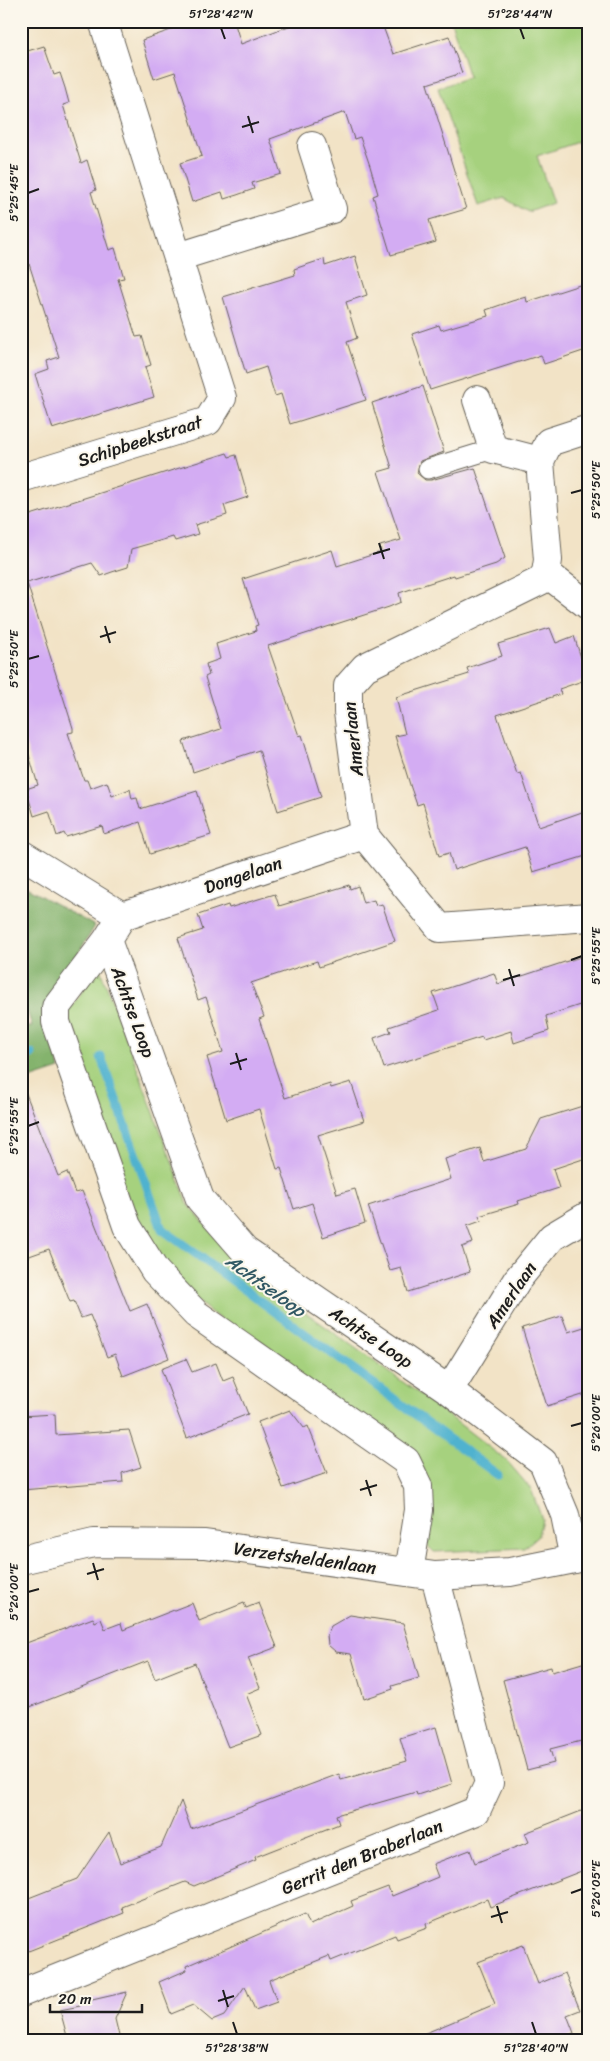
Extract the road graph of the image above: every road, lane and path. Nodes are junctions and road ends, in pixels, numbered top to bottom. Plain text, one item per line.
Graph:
1 (103, 21) edge
2 (312, 146) dead end
3 (178, 257) junction
4 (477, 400) dead end
5 (589, 430) edge
6 (493, 449) junction
7 (540, 461) junction
8 (428, 469) dead end
9 (21, 478) edge
10 (546, 573) junction
11 (589, 606) edge
12 (364, 835) junction
13 (21, 854) edge
14 (122, 916) junction
15 (589, 917) edge
16 (107, 940) junction
17 (589, 1215) edge
18 (449, 1390) junction
19 (581, 1558) edge
20 (21, 1560) edge
21 (422, 1574) junction
22 (21, 1993) edge

1 - 3 street, Schipbeekstraat
2 - 3 street
3 - 9 street, Schipbeekstraat
4 - 6 street
5 - 7 street
6 - 7 street
6 - 8 lane
7 - 10 street
10 - 11 street
10 - 12 street, Amerlaan
12 - 14 street, Dongelaan
12 - 15 street
13 - 14 street
14 - 16 street, Achtse Loop
16 - 18 street, Achtse Loop
16 - 21 street, Achtse Loop
17 - 18 street, Amerlaan
18 - 19 street, Achtse Loop
19 - 21 street, Verzetsheldenlaan
20 - 21 street, Verzetsheldenlaan
21 - 22 street, Gerrit den Braberlaan

